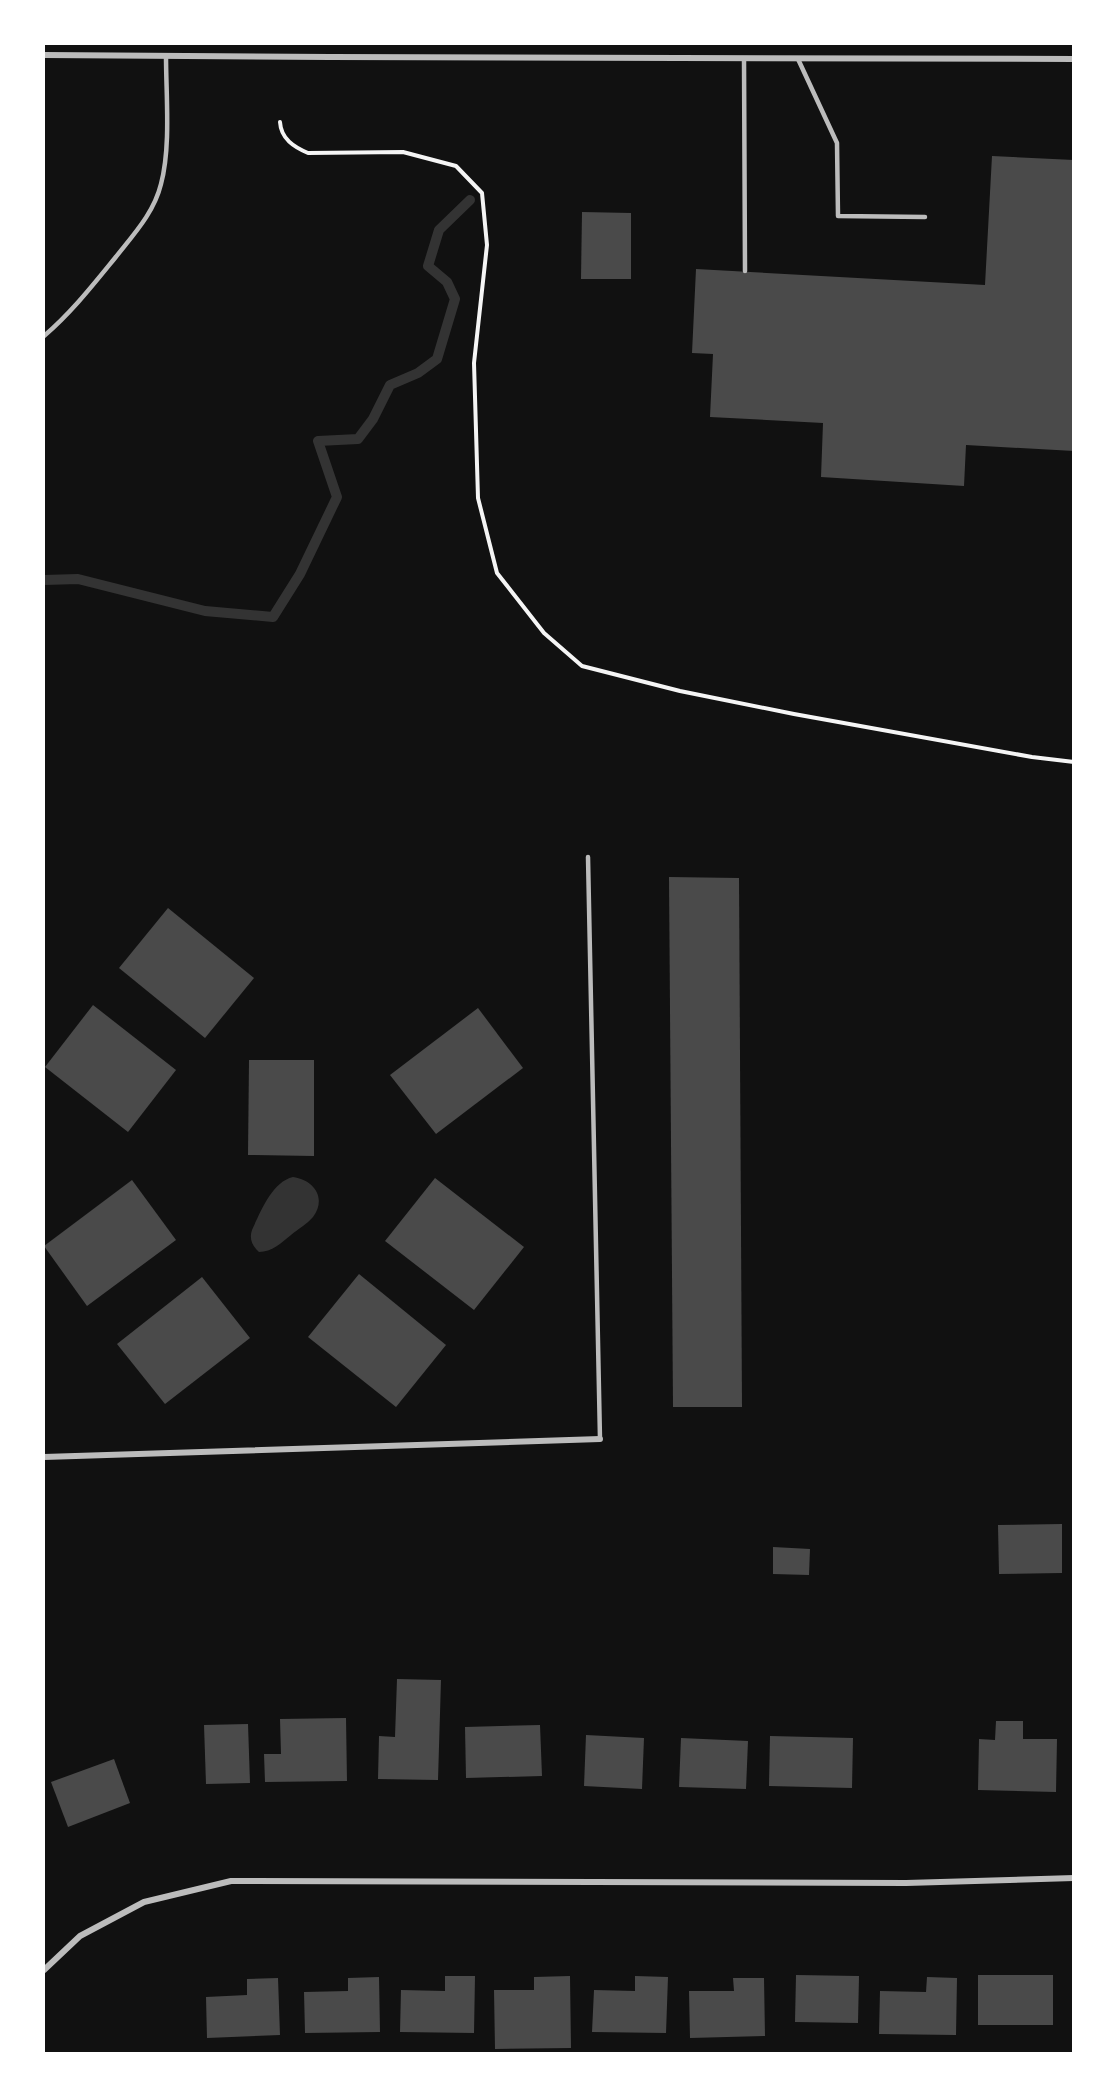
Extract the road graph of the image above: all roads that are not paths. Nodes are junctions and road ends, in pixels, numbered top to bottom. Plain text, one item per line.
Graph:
1 (44, 54) edge
2 (166, 56) junction
3 (744, 59) junction
4 (798, 59) junction
5 (1074, 59) edge
6 (925, 217) dead end
7 (745, 271) dead end
8 (44, 336) edge
9 (588, 857) dead end
10 (600, 1439) joint
11 (44, 1457) edge
12 (1074, 1878) edge
13 (44, 1970) edge

1 - 2 street
2 - 3 street
2 - 8 lane
3 - 4 street
3 - 7 lane
4 - 5 street
4 - 6 lane
9 - 10 lane
10 - 11 street
12 - 13 street

